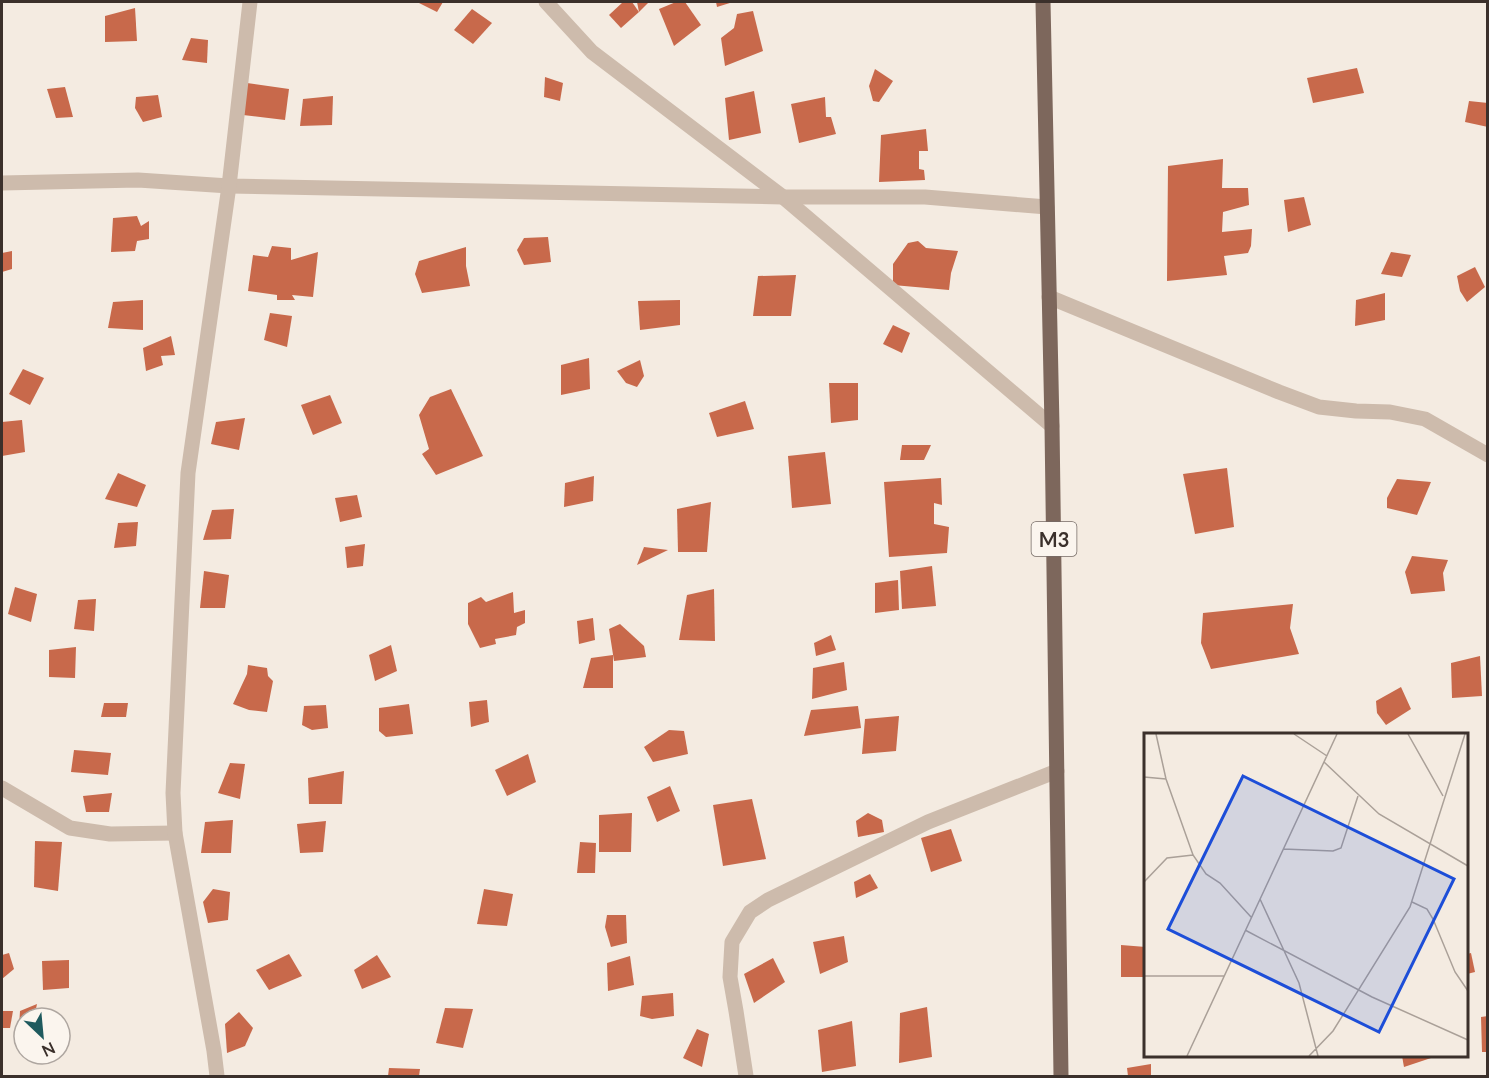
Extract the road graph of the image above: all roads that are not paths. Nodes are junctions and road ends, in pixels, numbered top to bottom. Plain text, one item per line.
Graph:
1 (250, 2) edge
2 (546, 2) edge
3 (1043, 2) edge
4 (2, 183) edge
5 (229, 186) junction
6 (783, 196) junction
7 (1047, 207) junction
8 (1049, 297) junction
9 (1052, 426) junction
10 (1488, 455) edge
11 (1057, 771) junction
12 (2, 788) edge
13 (175, 833) junction
14 (217, 1077) edge
15 (746, 1077) edge
16 (1060, 1077) edge

1 - 5 street
2 - 6 street
3 - 7 main road, M3
4 - 5 street
5 - 6 street
5 - 13 street
6 - 7 street
6 - 9 street
7 - 8 main road, M3
8 - 9 main road, M3
8 - 10 street
9 - 11 main road, M3
11 - 15 street
11 - 16 main road, M3
12 - 13 street
13 - 14 street

